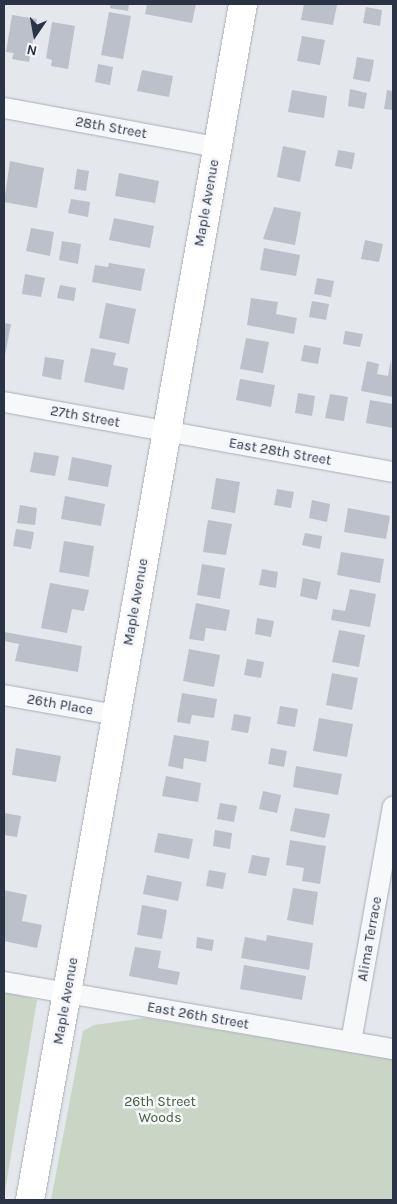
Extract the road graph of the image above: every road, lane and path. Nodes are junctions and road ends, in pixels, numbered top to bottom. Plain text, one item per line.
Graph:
1 (243, 4) edge
2 (4, 108) edge
3 (217, 147) junction
4 (4, 402) edge
5 (167, 432) junction
6 (393, 472) edge
7 (4, 695) edge
8 (116, 715) junction
9 (393, 807) edge
10 (4, 982) edge
11 (68, 994) junction
12 (351, 1042) junction
13 (393, 1049) edge
14 (30, 1200) edge

1 - 3 street, Maple Avenue
2 - 3 street, 28th Street
3 - 5 street, Maple Avenue
4 - 5 street, 27th Street
5 - 6 street, East 28th Street
5 - 8 street, Maple Avenue
7 - 8 street, 26th Place
8 - 11 street, Maple Avenue
9 - 12 street, Alima Terrace
10 - 11 street, East 26th Street
11 - 12 street, East 26th Street
11 - 14 street, Maple Avenue
12 - 13 street, East 26th Street

